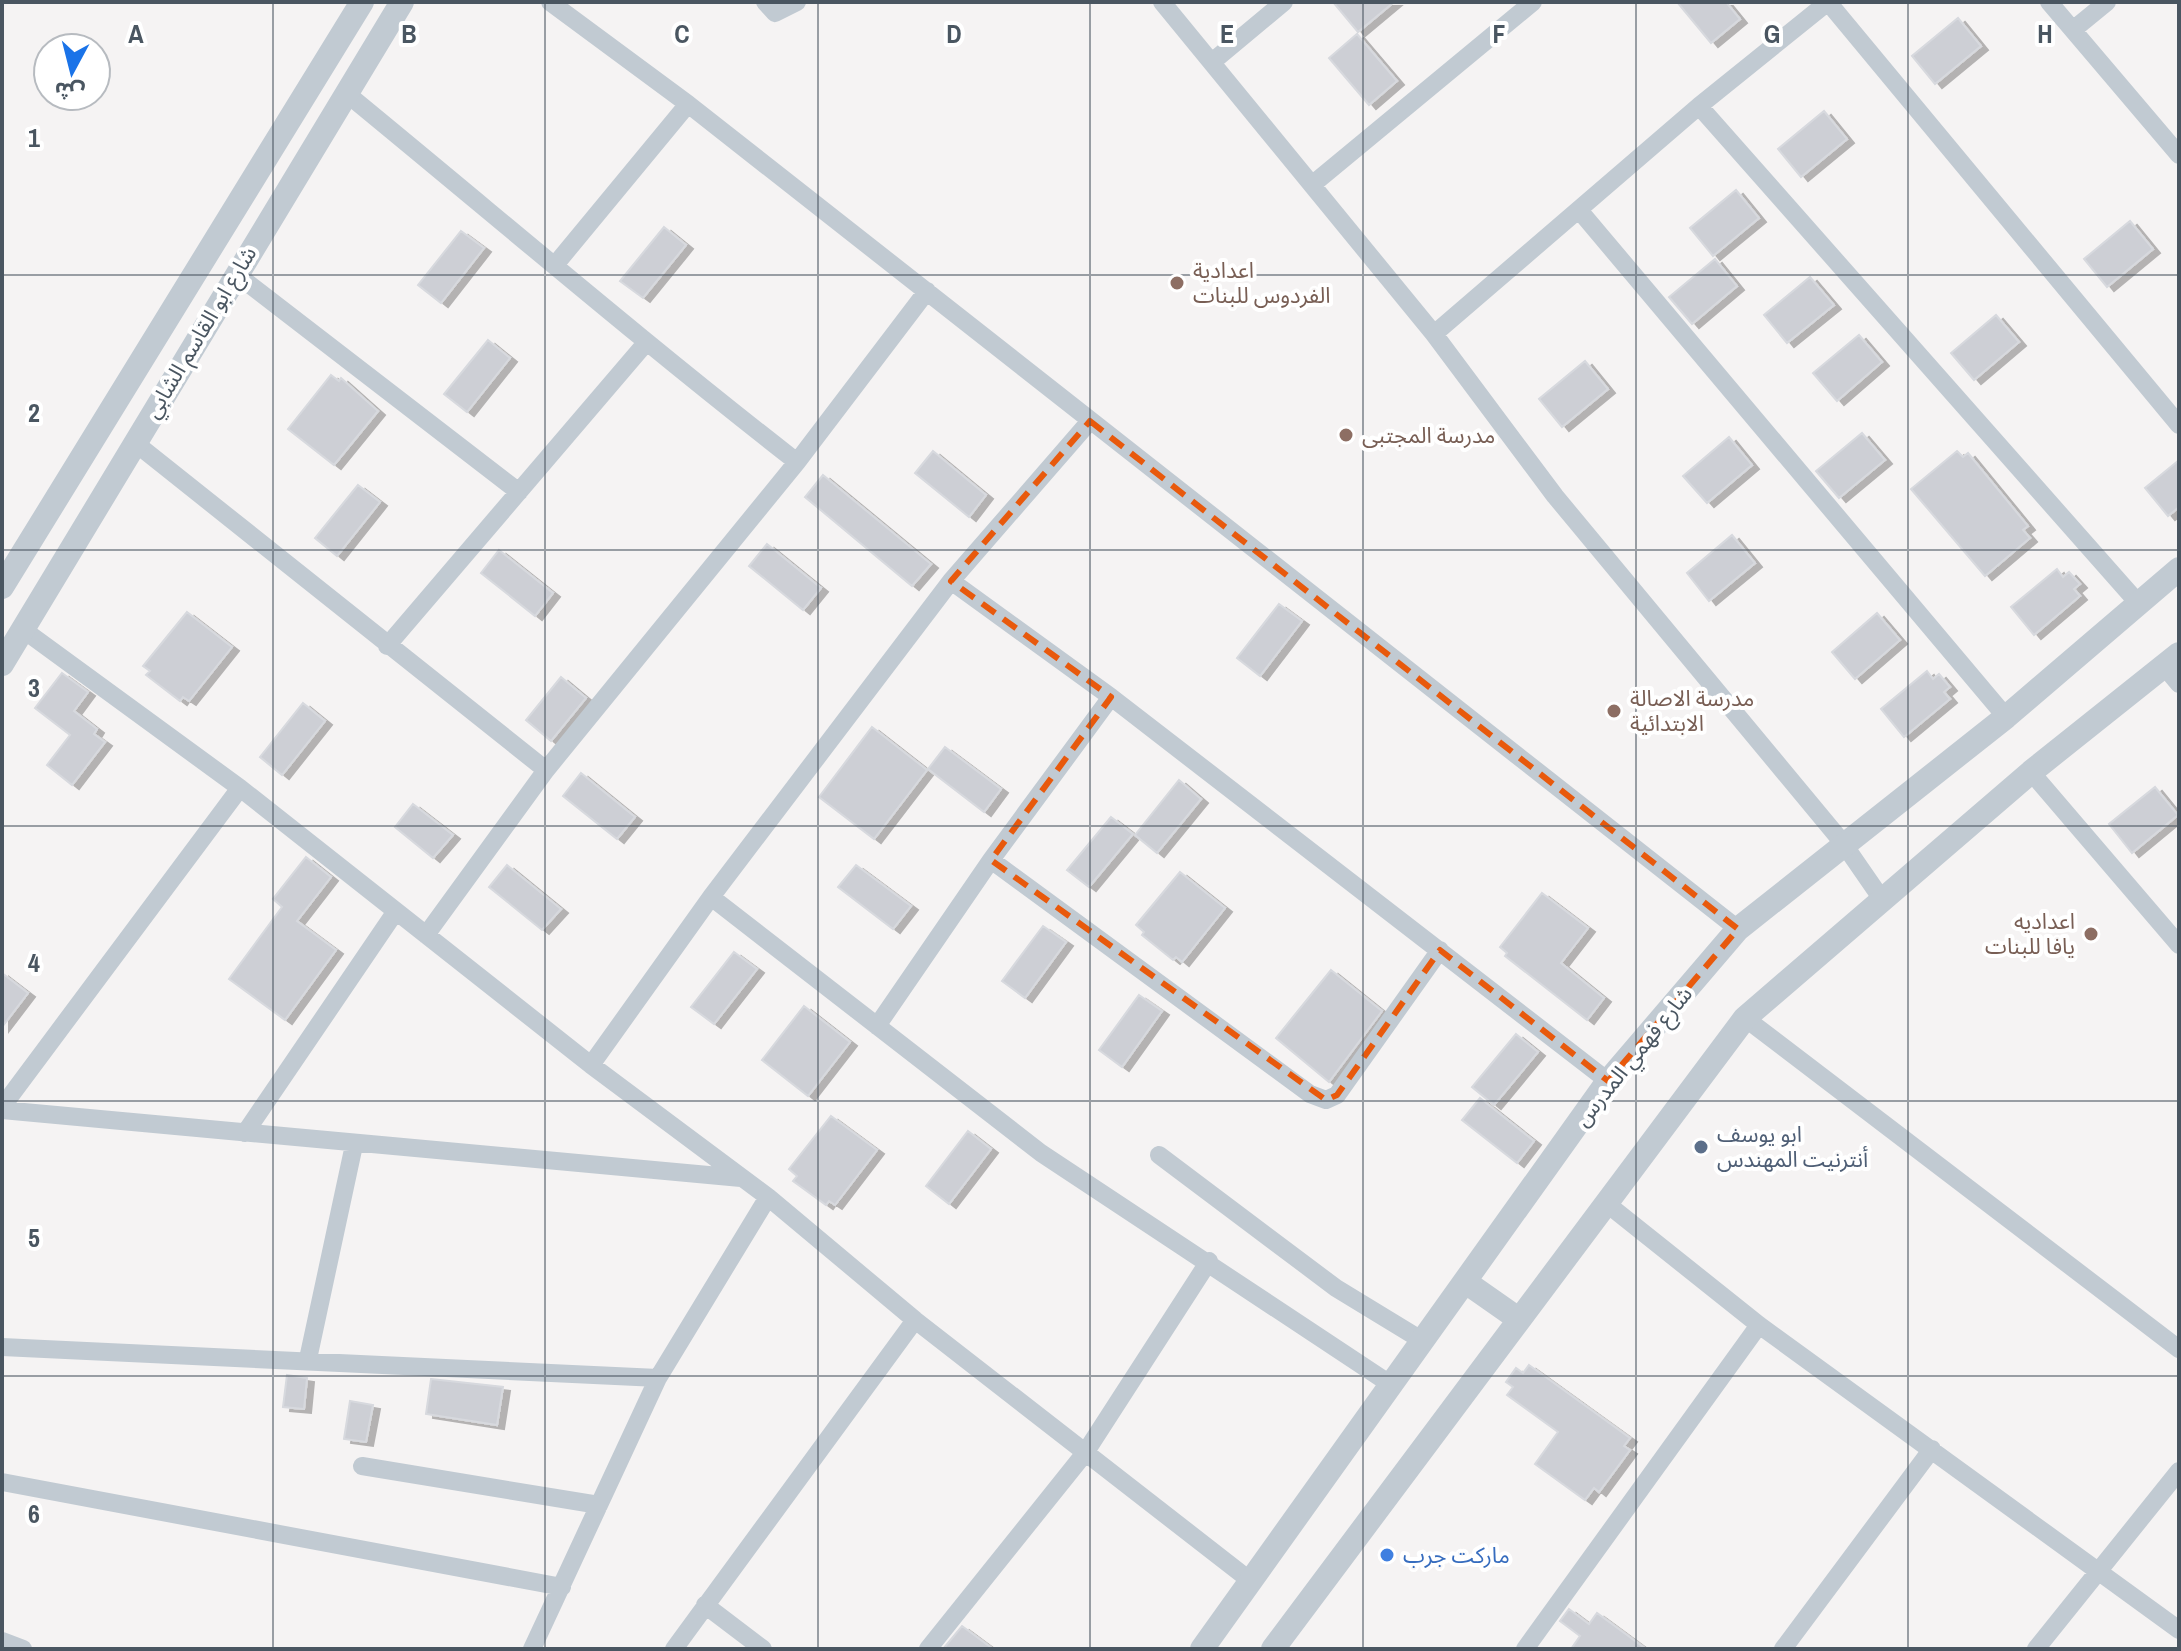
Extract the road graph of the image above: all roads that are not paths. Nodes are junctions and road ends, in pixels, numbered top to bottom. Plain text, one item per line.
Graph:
1 (362, 2) edge
2 (402, 2) edge
3 (550, 2) edge
4 (765, 2) edge
5 (797, 2) edge
6 (1162, 2) edge
7 (1284, 2) edge
8 (1533, 2) edge
9 (1828, 2) edge
10 (2049, 2) edge
11 (2107, 2) edge
12 (2074, 29) junction
13 (1212, 62) junction
14 (346, 93) junction
15 (688, 104) junction
16 (1699, 106) junction
17 (2179, 155) edge
18 (1313, 184) junction
19 (1579, 210) junction
20 (555, 265) junction
21 (236, 274) junction
22 (927, 291) junction
23 (1434, 334) junction
24 (645, 344) junction
25 (1090, 421) junction
26 (2179, 425) edge
27 (134, 442) junction
28 (797, 462) junction
29 (519, 492) junction
30 (2179, 569) edge
31 (951, 581) junction
32 (2, 587) edge
33 (2139, 604) junction
34 (21, 628) junction
35 (387, 646) junction
36 (2, 664) edge
37 (2174, 668) edge
38 (1111, 697) junction
39 (2006, 717) junction
40 (546, 770) junction
41 (2031, 772) junction
42 (240, 788) junction
43 (1843, 843) junction
44 (991, 860) junction
45 (711, 897) junction
46 (1881, 898) junction
47 (396, 911) junction
48 (1738, 929) junction
49 (426, 935) junction
50 (2179, 945) edge
51 (1440, 950) junction
52 (1745, 1018) junction
53 (877, 1026) junction
54 (591, 1065) junction
55 (1608, 1081) junction
56 (2, 1108) edge
57 (245, 1133) junction
58 (354, 1145) junction
59 (1159, 1155) dead end
60 (741, 1178) junction
61 (768, 1197) junction
62 (1606, 1203) junction
63 (1209, 1261) junction
64 (1467, 1283) junction
65 (1517, 1318) junction
66 (915, 1320) junction
67 (1759, 1325) junction
68 (1423, 1341) junction
69 (2, 1347) edge
70 (2179, 1349) edge
71 (308, 1359) junction
72 (658, 1378) junction
73 (1390, 1384) junction
74 (1932, 1449) junction
75 (1085, 1453) junction
76 (362, 1466) dead end
77 (2179, 1471) edge
78 (2, 1482) edge
79 (599, 1505) junction
80 (2098, 1569) junction
81 (1252, 1582) junction
82 (562, 1587) junction
83 (705, 1605) junction
84 (2179, 1630) edge
85 (2, 1641) edge
86 (23, 1649) edge
87 (532, 1649) edge
88 (674, 1649) edge
89 (763, 1649) edge
90 (928, 1649) edge
91 (1202, 1649) edge
92 (1273, 1649) edge
93 (1525, 1649) edge
94 (1783, 1649) edge
95 (2036, 1649) edge

1 - 32 street, شارع ابو القاسم الشابي
2 - 14 street, شارع ابو القاسم الشابي
3 - 15 street
4 - 5 street
6 - 13 street
7 - 13 street
8 - 18 street
9 - 16 street
9 - 26 street
10 - 12 street
11 - 12 street
12 - 17 street
13 - 18 street
14 - 20 street
14 - 21 street, شارع ابو القاسم الشابي
15 - 20 street
15 - 22 street
16 - 19 street
16 - 33 street
18 - 23 street
19 - 23 street
19 - 39 street
20 - 24 street
21 - 27 street, شارع ابو القاسم الشابي
21 - 29 street
22 - 25 street
22 - 28 street
23 - 43 street
24 - 28 street
24 - 29 street
25 - 31 street
25 - 48 street
27 - 34 street, شارع ابو القاسم الشابي
27 - 35 street
28 - 40 street
29 - 35 street
30 - 33 street, شارع فهمي المدرس
31 - 38 street
31 - 45 street
33 - 39 street, شارع فهمي المدرس
34 - 36 street, شارع ابو القاسم الشابي
34 - 42 street
35 - 40 street
37 - 41 street
38 - 44 street
38 - 51 street
39 - 43 street, شارع فهمي المدرس
40 - 49 street
41 - 46 street
41 - 50 street
42 - 47 street
42 - 56 street
43 - 46 street
43 - 48 street, شارع فهمي المدرس
44 - 51 street
44 - 53 street
45 - 53 street
45 - 54 street
46 - 52 street
47 - 49 street
47 - 57 street
48 - 55 street, شارع فهمي المدرس
49 - 54 street
51 - 55 street
52 - 62 street
52 - 70 street
53 - 63 street
54 - 60 street
55 - 64 street, شارع فهمي المدرس
56 - 57 street
57 - 58 street
58 - 60 street
58 - 71 street
59 - 68 street
60 - 61 street
61 - 66 street
61 - 72 street
62 - 65 street
62 - 67 street
63 - 73 street
63 - 75 street
64 - 65 street
64 - 68 street, شارع فهمي المدرس
65 - 92 street
66 - 75 street
66 - 83 street
67 - 74 street
67 - 93 street
68 - 73 street, شارع فهمي المدرس
69 - 71 street
71 - 72 street
72 - 79 street
73 - 81 street, شارع فهمي المدرس
74 - 80 street
74 - 94 street
75 - 81 street
75 - 90 street
76 - 79 street
77 - 80 street
78 - 82 street
79 - 82 street
80 - 84 street
80 - 95 street
81 - 91 street, شارع فهمي المدرس
82 - 87 street
83 - 88 street
83 - 89 street
85 - 86 street

